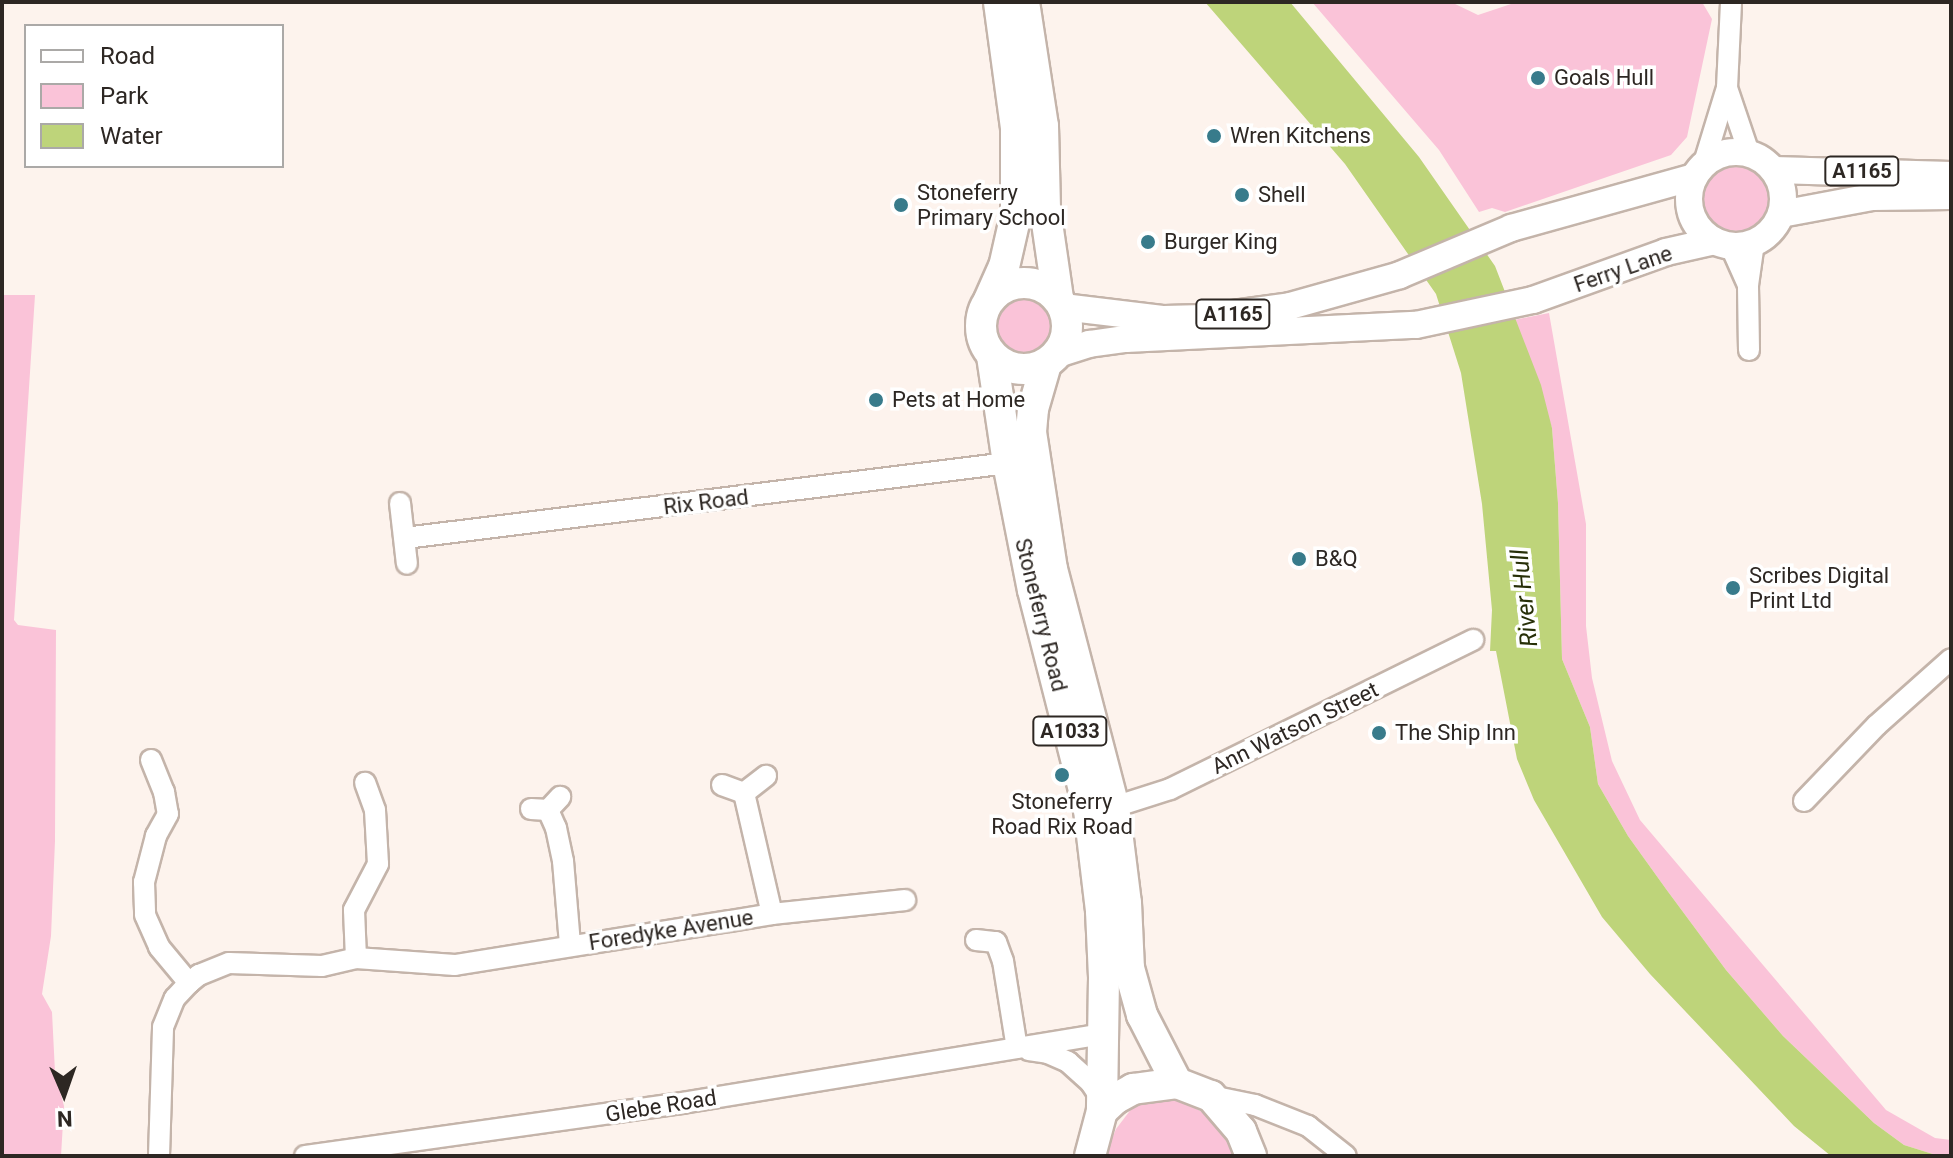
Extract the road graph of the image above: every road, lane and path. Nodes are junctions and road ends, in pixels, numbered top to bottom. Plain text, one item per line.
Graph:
1 (999, 2) edge
2 (1024, 2) edge
3 (1731, 2) edge
4 (1727, 88) junction
5 (1749, 153) junction
6 (1699, 170) junction
7 (1774, 170) junction
8 (1951, 175) edge
9 (1951, 196) edge
10 (1781, 214) junction
11 (1733, 244) junction
12 (989, 300) junction
13 (1060, 302) junction
14 (1749, 350) dead end
15 (992, 356) junction
16 (1052, 359) junction
17 (1008, 463) junction
18 (400, 503) dead end
19 (405, 538) junction
20 (407, 564) dead end
21 (1473, 640) dead end
22 (1951, 659) edge
23 (151, 760) dead end
24 (766, 776) dead end
25 (365, 783) dead end
26 (722, 785) dead end
27 (744, 793) junction
28 (1804, 801) dead end
29 (546, 805) dead end
30 (1114, 807) junction
31 (905, 900) dead end
32 (772, 914) junction
33 (976, 940) dead end
34 (570, 945) junction
35 (356, 958) junction
36 (189, 983) junction
37 (1104, 1034) junction
38 (1017, 1048) junction
39 (1177, 1083) junction
40 (1211, 1096) junction
41 (1102, 1106) junction
42 (159, 1156) edge
43 (305, 1156) edge
44 (1090, 1156) edge
45 (1251, 1156) edge
46 (1346, 1156) edge

1 - 12 highway
2 - 13 highway
3 - 4 street
4 - 5 street
4 - 6 street
5 - 6 main road, A1165
5 - 7 main road
6 - 11 main road
6 - 13 main road, A1165
7 - 8 main road, A1165
7 - 10 main road
9 - 10 main road, A1165
10 - 11 main road
11 - 14 street
11 - 16 main road, Ferry Lane / A1165
12 - 13 highway
12 - 15 highway
13 - 16 highway
15 - 16 highway
15 - 17 highway, Stoneferry Road / A1033
16 - 30 highway, Stoneferry Road / A1033
17 - 19 street, Rix Road
17 - 37 highway, Stoneferry Road / A1033
18 - 19 street
19 - 20 street
21 - 30 street, Ann Watson Street
22 - 28 street
23 - 36 street
24 - 27 street
25 - 35 street
26 - 27 street
27 - 32 street, Foredyke Avenue
29 - 34 street, Foredyke Avenue
30 - 39 highway, Stoneferry Road / A1033
31 - 32 street, Foredyke Avenue
32 - 34 street, Foredyke Avenue
33 - 38 street
34 - 35 street, Foredyke Avenue
35 - 36 street, Foredyke Avenue
36 - 42 street, Foredyke Avenue
37 - 38 street, Glebe Road
37 - 41 highway, Stoneferry Road / A1033
38 - 41 street, Glebe Road
38 - 43 street, Glebe Road
39 - 40 highway
39 - 41 highway
40 - 45 highway
40 - 46 street
41 - 44 highway, A1033

